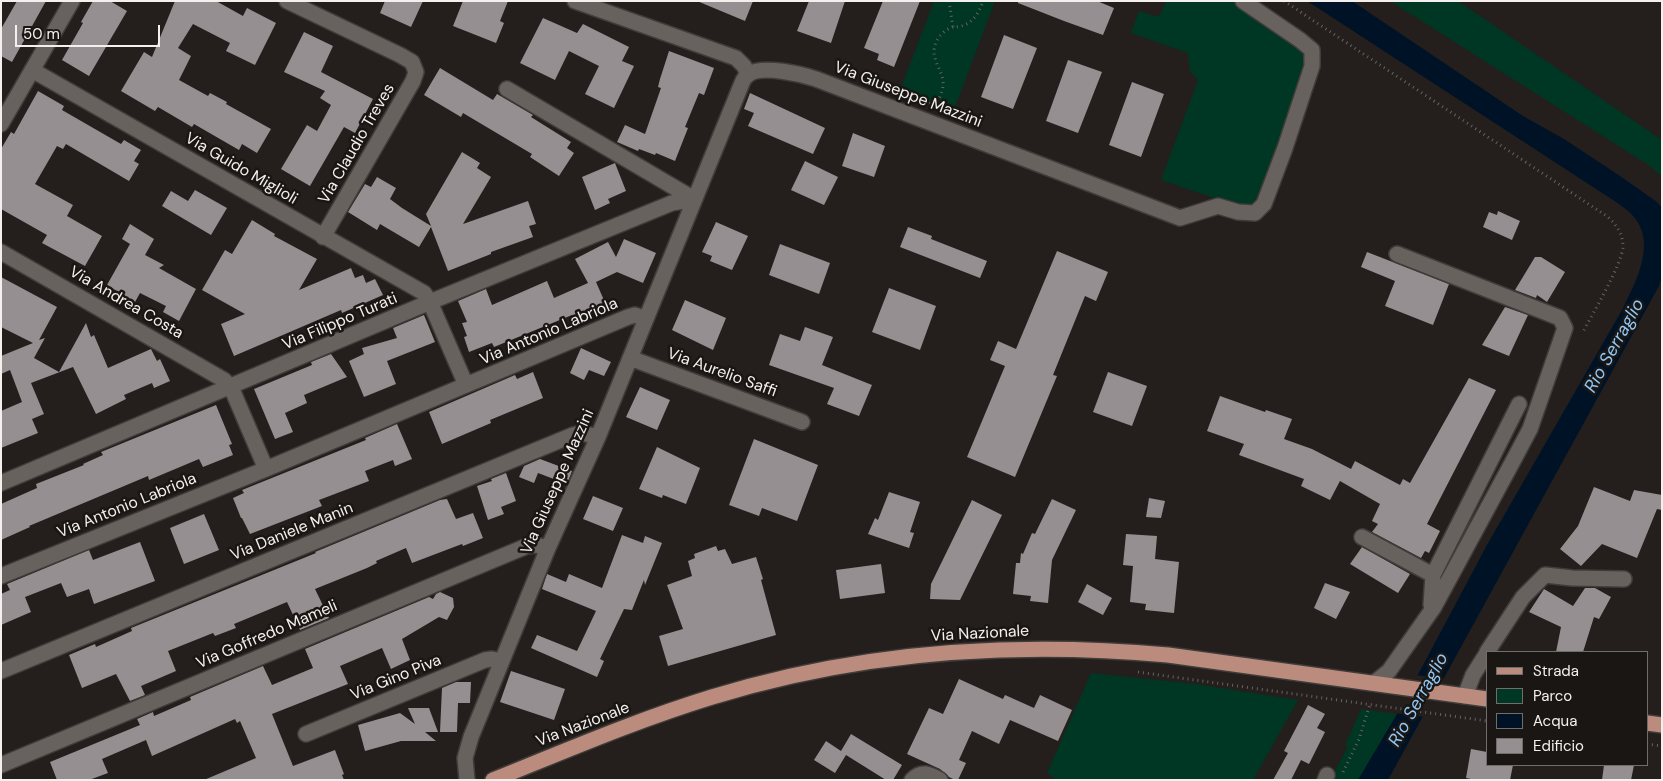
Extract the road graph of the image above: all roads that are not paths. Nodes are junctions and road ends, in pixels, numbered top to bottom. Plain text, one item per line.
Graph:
1 (72, 1) edge
2 (288, 1) edge
3 (575, 1) edge
4 (1243, 1) edge
5 (32, 70) junction
6 (748, 74) junction
7 (507, 89) dead end
8 (1, 124) edge
9 (694, 200) junction
10 (323, 237) junction
11 (1, 252) edge
12 (1397, 254) dead end
13 (430, 302) junction
14 (646, 318) junction
15 (630, 358) junction
16 (466, 385) junction
17 (231, 387) junction
18 (1519, 404) dead end
19 (802, 422) dead end
20 (598, 437) junction
21 (266, 469) junction
22 (1, 483) edge
23 (1362, 537) dead end
24 (548, 548) junction
25 (1433, 575) junction
26 (1, 576) edge
27 (1624, 579) dead end
28 (1434, 607) junction
29 (1488, 651) edge
30 (1486, 654) edge
31 (501, 661) junction
32 (1, 671) edge
33 (1374, 684) junction
34 (1462, 696) junction
35 (1486, 699) edge
36 (1648, 723) edge
37 (1662, 725) edge
38 (306, 734) dead end
39 (1, 765) edge
40 (467, 780) edge
41 (492, 780) edge
42 (912, 780) edge
43 (940, 780) edge

1 - 5 street
2 - 10 street, Via Claudio Treves
3 - 6 street
4 - 6 street, Via Giuseppe Mazzini
5 - 8 street
5 - 10 street, Via Guido Miglioli
6 - 9 street, Via Giuseppe Mazzini
7 - 9 street
9 - 13 street, Via Filippo Turati
9 - 14 street, Via Giuseppe Mazzini
10 - 13 street, Via Guido Miglioli
11 - 17 street, Via Andrea Costa
12 - 28 street
13 - 16 street, Via Antonio Labriola
13 - 17 street, Via Filippo Turati
14 - 15 street, Via Giuseppe Mazzini
14 - 16 street, Via Antonio Labriola
15 - 19 street, Via Aurelio Saffi
15 - 20 street, Via Giuseppe Mazzini
16 - 21 street, Via Antonio Labriola
17 - 21 street
17 - 22 street, Via Filippo Turati
18 - 25 street
20 - 24 street, Via Giuseppe Mazzini
20 - 32 street, Via Daniele Manin
21 - 26 street, Via Antonio Labriola
23 - 25 street
24 - 31 street, Via Giuseppe Mazzini
24 - 39 street, Via Goffredo Mameli
25 - 28 street
27 - 29 street
28 - 33 street
30 - 34 street
31 - 38 street, Via Gino Piva
31 - 40 street, Via Giuseppe Mazzini
33 - 34 main road, Via Nazionale
33 - 41 main road, Via Nazionale
34 - 35 main road, Via Nazionale
36 - 37 main road
42 - 43 street

